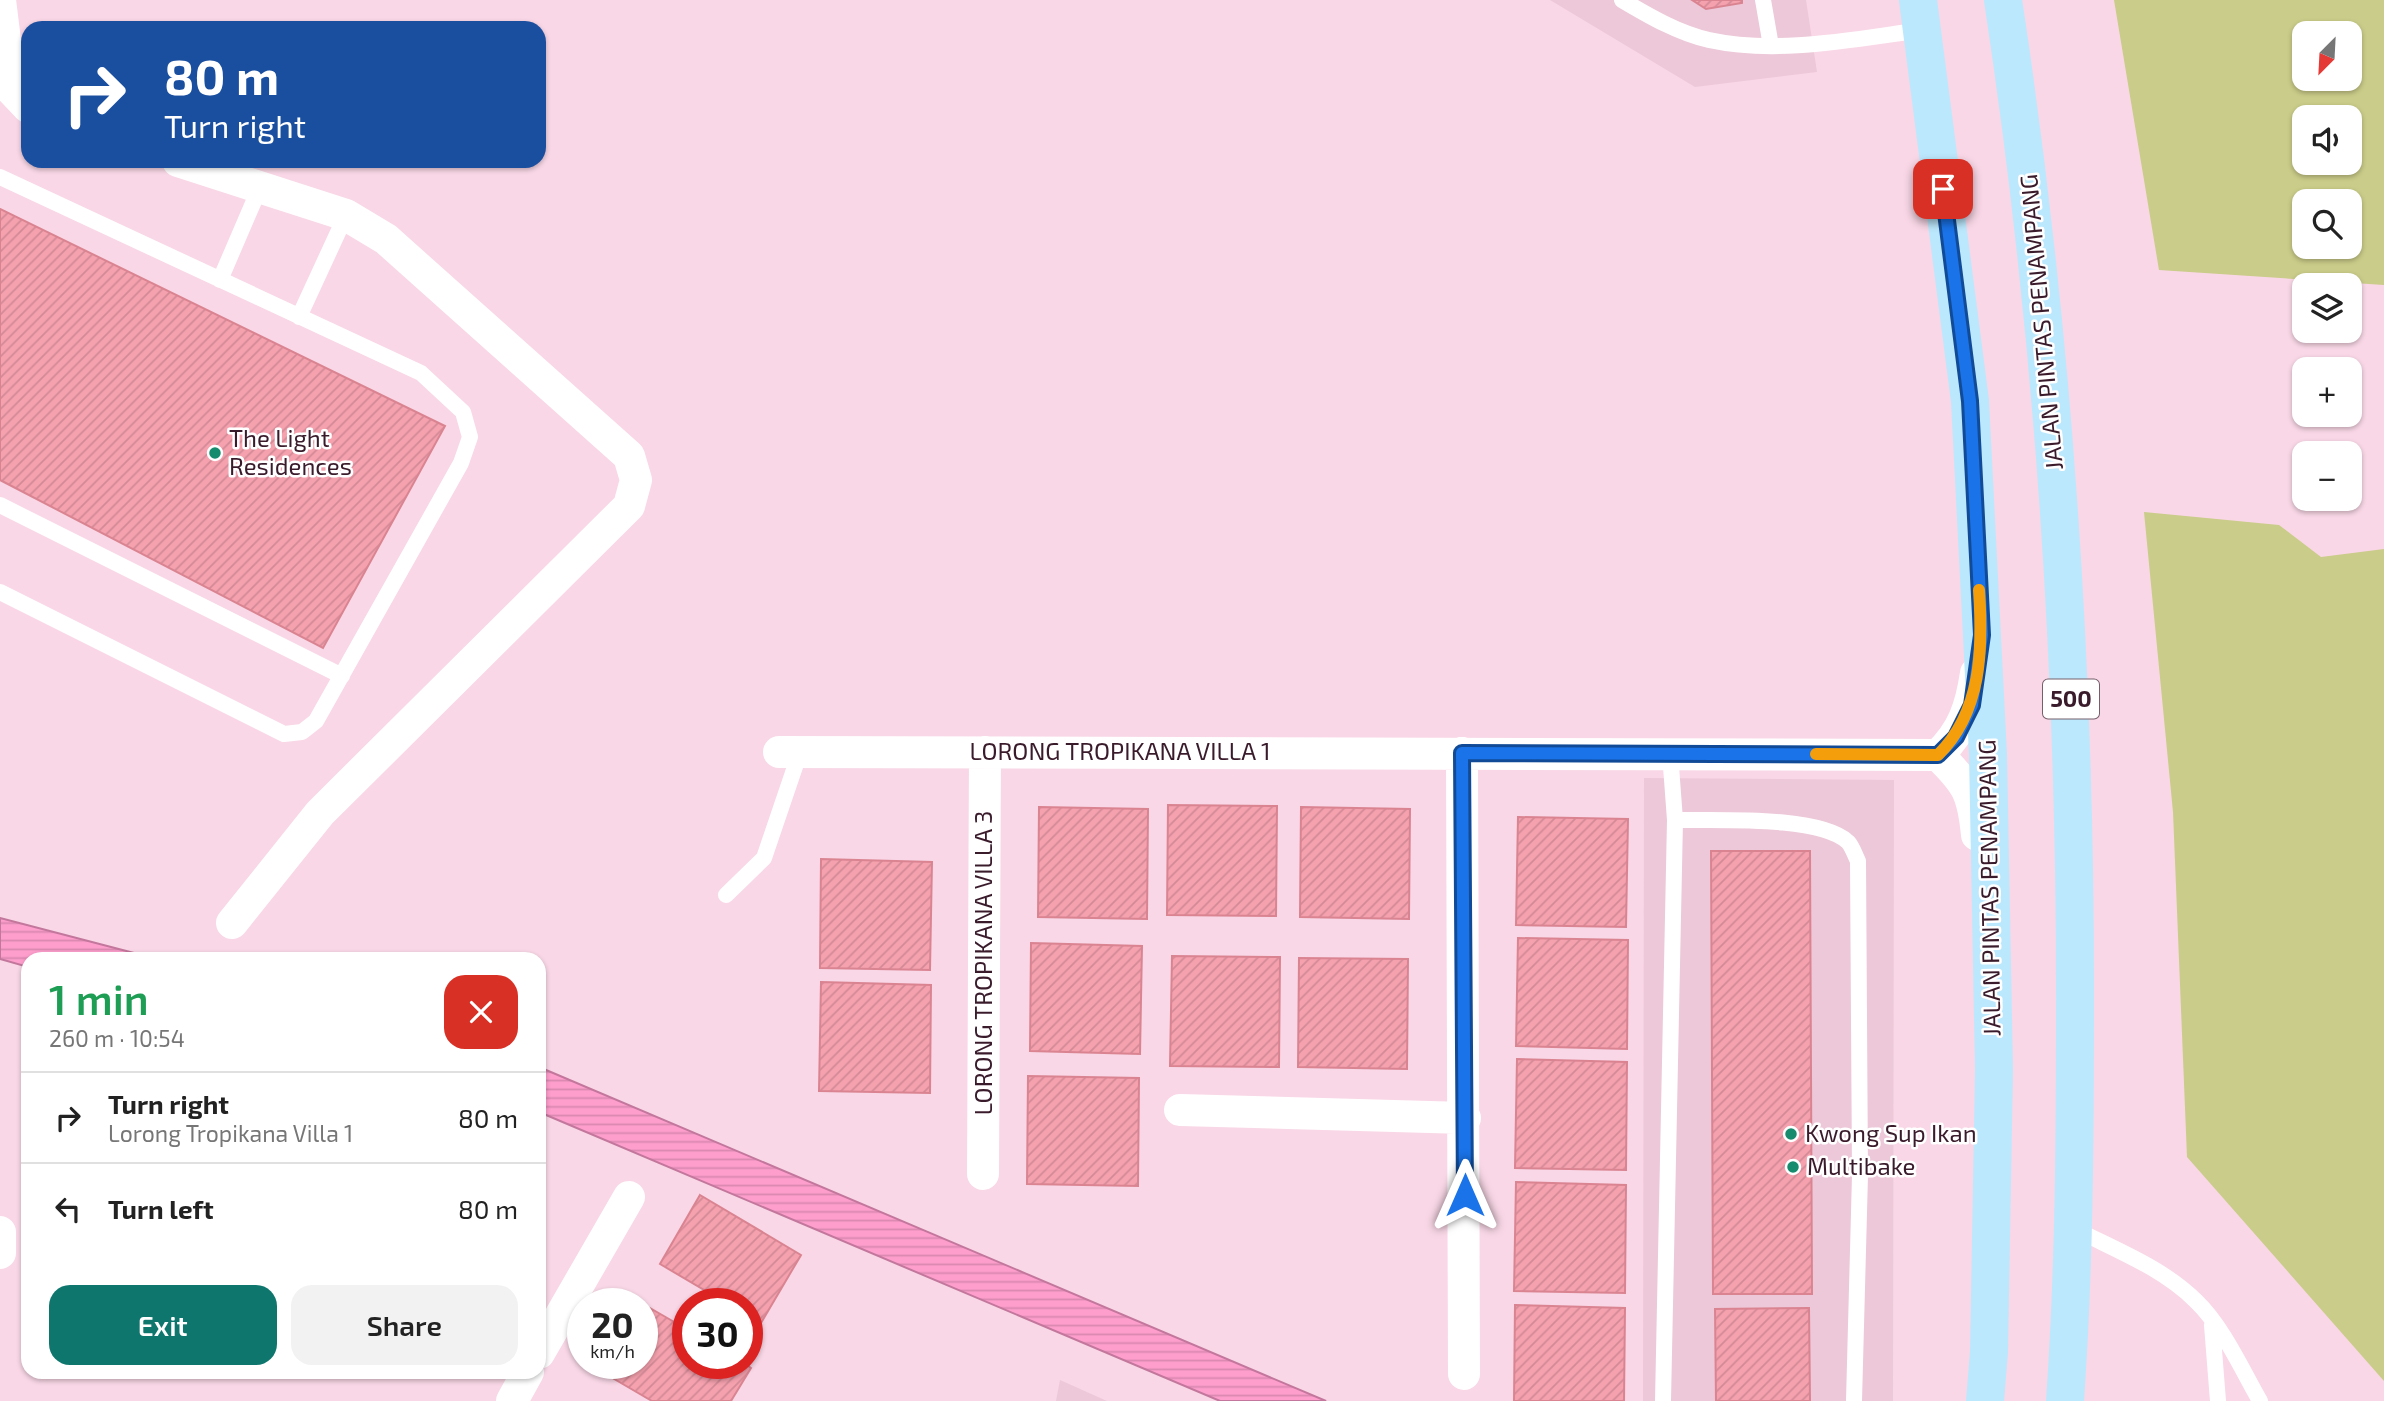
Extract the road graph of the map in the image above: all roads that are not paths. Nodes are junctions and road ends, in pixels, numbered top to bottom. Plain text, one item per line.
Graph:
1 (0, 0) edge
2 (1622, 0) edge
3 (1763, 0) edge
4 (2003, 0) edge
5 (1921, 15) edge
6 (1771, 46) junction
7 (21, 100) edge
8 (200, 168) edge
9 (0, 177) edge
10 (260, 187) junction
11 (346, 215) junction
12 (220, 280) junction
13 (299, 317) junction
14 (0, 505) edge
15 (0, 592) edge
16 (1982, 635) junction
17 (341, 676) junction
18 (789, 752) joint
19 (985, 752) junction
20 (1462, 753) junction
21 (1670, 753) junction
22 (1938, 755) junction
23 (1675, 820) junction
24 (726, 895) dead end
25 (232, 923) dead end
26 (1993, 984) junction
27 (1180, 1110) dead end
28 (1465, 1118) junction
29 (983, 1174) dead end
30 (629, 1197) dead end
31 (2075, 1229) junction
32 (0, 1232) edge
33 (0, 1253) edge
34 (2212, 1320) junction
35 (546, 1341) edge
36 (1464, 1374) dead end
37 (524, 1379) edge
38 (512, 1401) edge
39 (1663, 1401) edge
40 (1854, 1401) edge
41 (1985, 1401) edge
42 (2065, 1401) edge
43 (2218, 1401) edge
44 (2260, 1401) edge

1 - 7 street
2 - 6 lane
3 - 6 lane
4 - 31 main road, JALAN PINTAS PENAMPANG / 500
5 - 6 lane
5 - 16 main road, JALAN PINTAS PENAMPANG
8 - 10 street
9 - 12 lane
10 - 11 street
10 - 12 lane
11 - 13 lane
11 - 25 street
12 - 13 lane
13 - 17 lane
14 - 17 lane
15 - 17 lane
16 - 22 street
16 - 26 main road, JALAN PINTAS PENAMPANG
18 - 19 street, LORONG TROPIKANA VILLA 1
18 - 24 lane
19 - 20 street, LORONG TROPIKANA VILLA 1
19 - 29 street, LORONG TROPIKANA VILLA 3
20 - 21 street, LORONG TROPIKANA VILLA 1
20 - 28 street
21 - 22 street, LORONG TROPIKANA VILLA 1
21 - 23 lane
22 - 26 street
23 - 39 lane
23 - 40 lane
26 - 41 main road, JALAN PINTAS PENAMPANG
27 - 28 street
28 - 36 street
30 - 35 street
31 - 34 lane
31 - 42 main road, JALAN PINTAS PENAMPANG / 500
32 - 33 street
34 - 43 lane
34 - 44 lane
37 - 38 street

